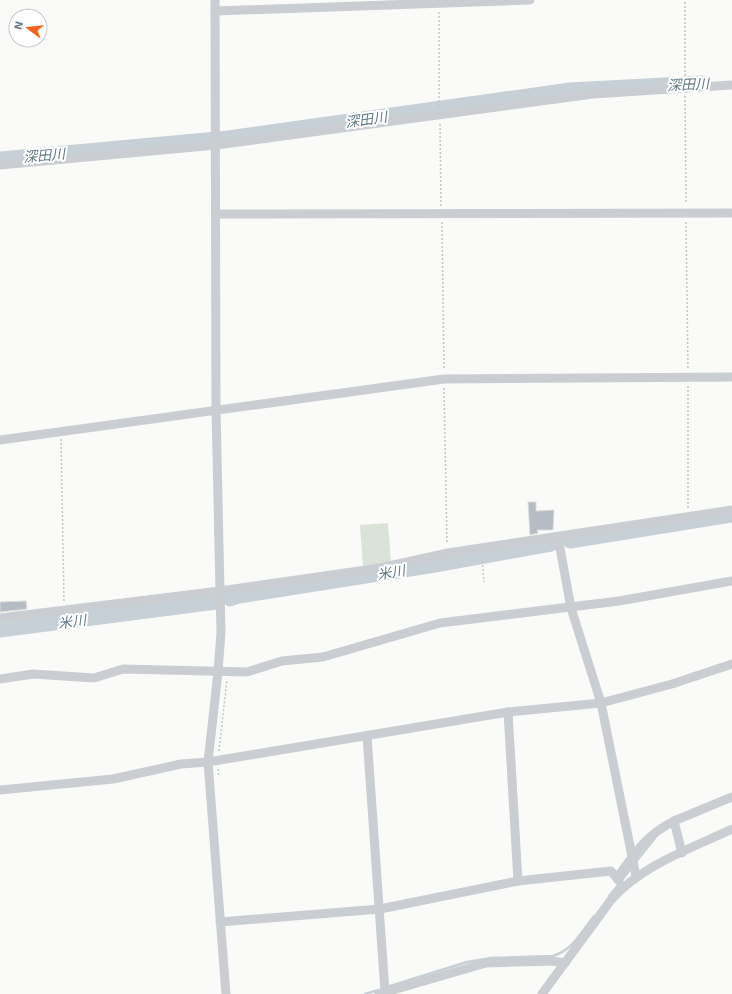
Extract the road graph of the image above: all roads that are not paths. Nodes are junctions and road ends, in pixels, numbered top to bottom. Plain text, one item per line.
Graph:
1 (215, 0) edge
2 (530, 0) edge
3 (215, 11) junction
4 (732, 85) edge
5 (216, 145) junction
6 (0, 165) edge
7 (732, 213) edge
8 (216, 214) junction
9 (732, 377) edge
10 (216, 409) junction
11 (0, 440) edge
12 (732, 510) edge
13 (558, 537) junction
14 (732, 580) edge
15 (220, 591) junction
16 (571, 608) junction
17 (0, 618) edge
18 (732, 664) edge
19 (223, 672) junction
20 (0, 679) edge
21 (601, 703) junction
22 (508, 712) junction
23 (367, 736) junction
24 (208, 762) junction
25 (0, 790) edge
26 (732, 797) edge
27 (674, 820) junction
28 (732, 829) edge
29 (682, 853) junction
30 (632, 856) junction
31 (636, 876) junction
32 (617, 878) junction
33 (518, 881) junction
34 (622, 888) junction
35 (380, 909) junction
36 (220, 922) junction
37 (565, 963) junction
38 (382, 993) edge
39 (226, 994) edge
40 (542, 994) edge

1 - 3 street
2 - 3 street
3 - 5 street
4 - 5 street
5 - 6 street
5 - 8 street
7 - 8 street
8 - 10 street
9 - 10 street
10 - 11 street
10 - 15 street
12 - 13 street
13 - 15 street
13 - 16 street
14 - 16 street
15 - 17 street
15 - 19 street
16 - 19 street
16 - 21 street
18 - 21 street
19 - 20 street
19 - 24 street
21 - 22 street
21 - 30 street
22 - 23 street
22 - 33 street
23 - 24 street
23 - 35 street
24 - 25 street
24 - 36 street
26 - 27 street
27 - 29 street
27 - 30 street
28 - 29 street
29 - 31 street
30 - 31 street
30 - 32 street
31 - 34 street
32 - 33 street
32 - 34 street
33 - 35 street
34 - 37 street
35 - 36 street
35 - 38 street
36 - 39 street
37 - 38 street
37 - 40 street

